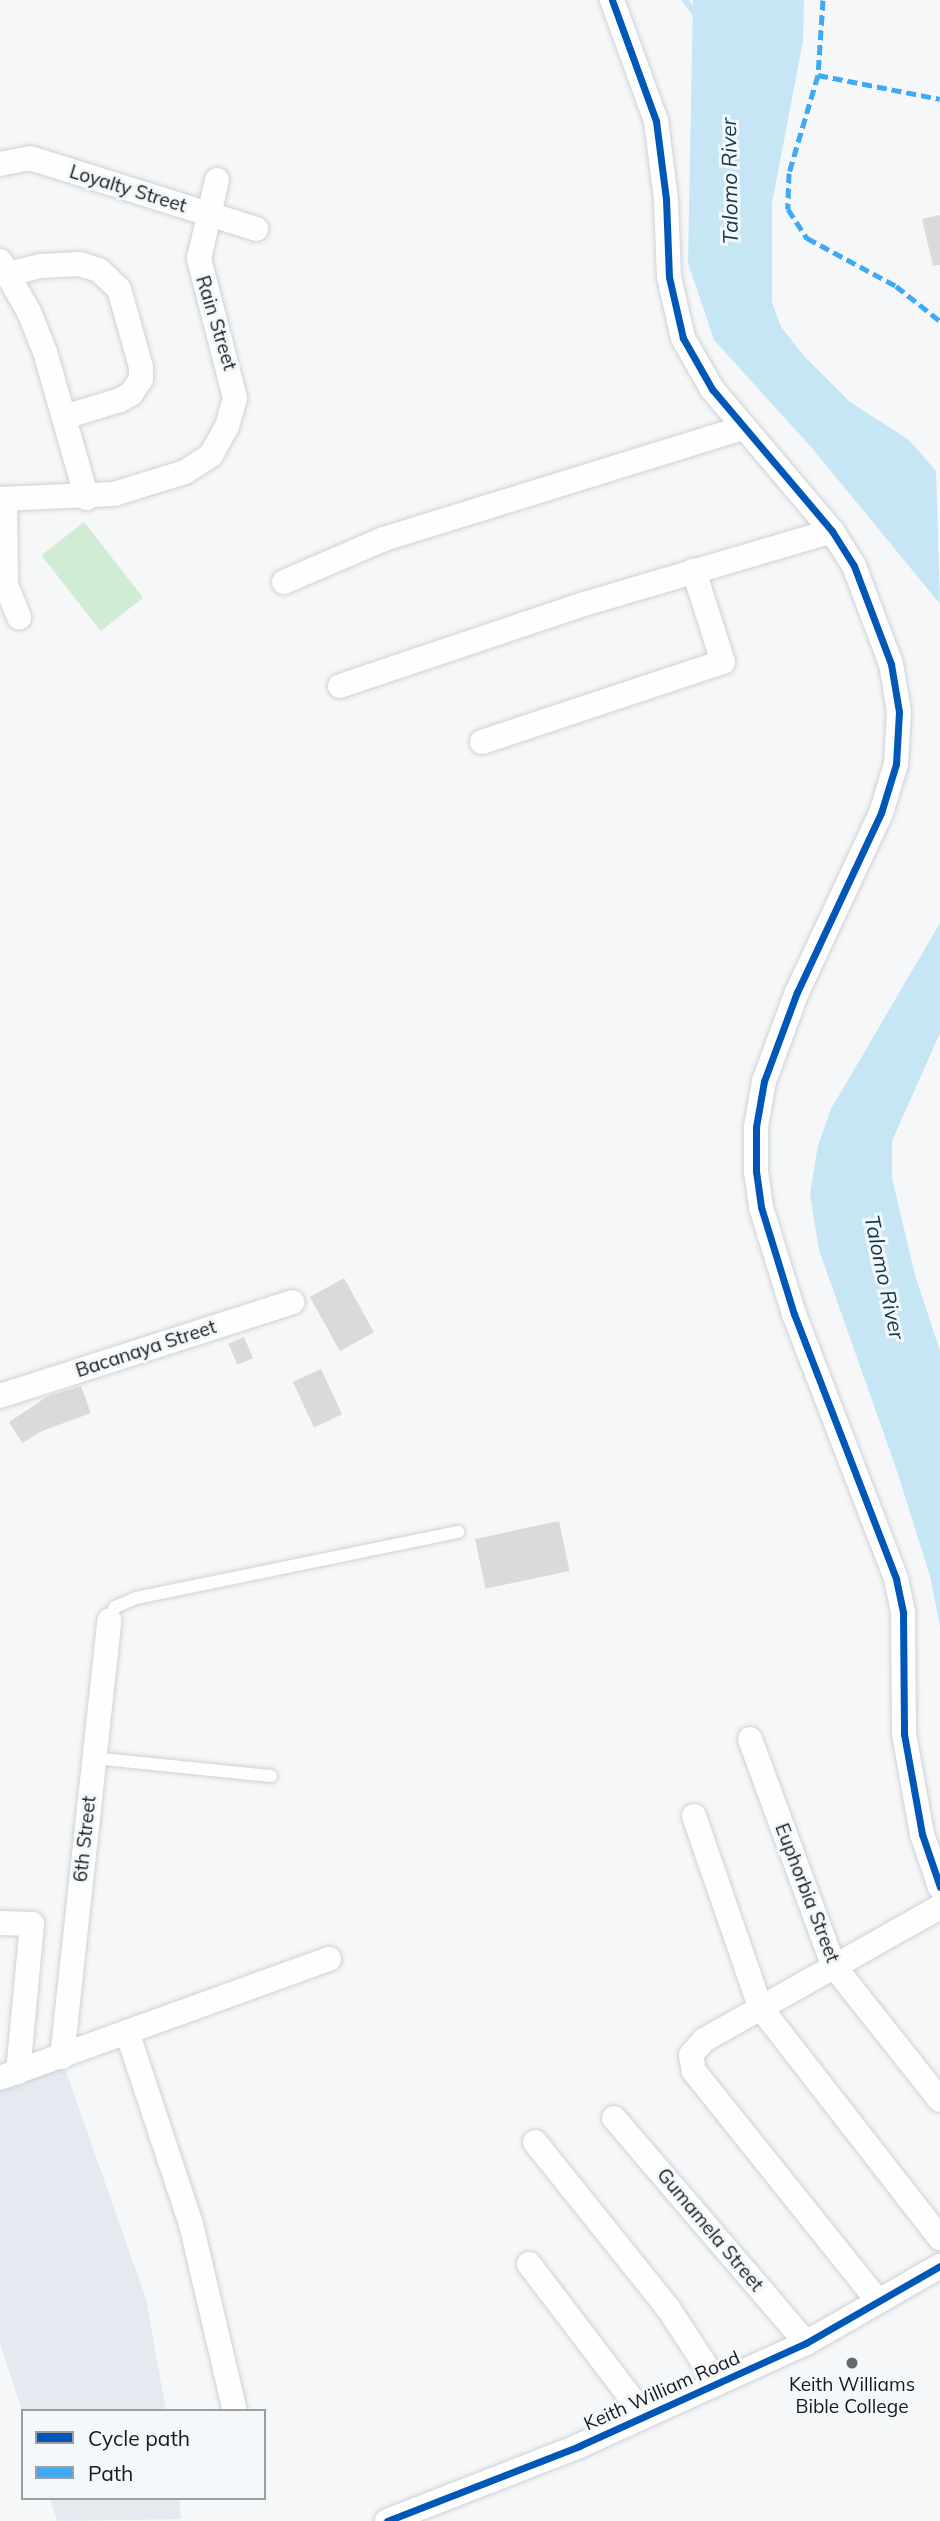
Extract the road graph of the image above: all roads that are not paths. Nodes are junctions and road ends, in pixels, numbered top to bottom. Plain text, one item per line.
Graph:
1 (612, 0) edge
2 (0, 164) edge
3 (217, 180) dead end
4 (209, 214) junction
5 (256, 229) dead end
6 (4, 268) edge
7 (64, 417) junction
8 (743, 428) junction
9 (87, 498) junction
10 (2, 499) edge
11 (832, 531) junction
12 (694, 571) junction
13 (284, 582) dead end
14 (3, 585) edge
15 (19, 618) dead end
16 (340, 686) dead end
17 (482, 742) dead end
18 (292, 1302) dead end
19 (0, 1396) edge
20 (457, 1532) dead end
21 (109, 1621) joint
22 (750, 1739) dead end
23 (93, 1758) junction
24 (271, 1776) dead end
25 (694, 1816) dead end
26 (940, 1887) edge
27 (940, 1907) edge
28 (0, 1923) edge
29 (329, 1959) dead end
30 (832, 1965) junction
31 (760, 2007) junction
32 (127, 2032) junction
33 (62, 2057) junction
34 (9, 2075) edge
35 (940, 2100) edge
36 (614, 2118) dead end
37 (535, 2142) dead end
38 (940, 2238) edge
39 (529, 2264) dead end
40 (940, 2266) edge
41 (878, 2301) junction
42 (806, 2343) junction
43 (717, 2383) junction
44 (235, 2409) edge
45 (645, 2416) junction
46 (387, 2521) edge

1 - 8 street
2 - 4 street, Loyalty Street
3 - 4 street, Rain Street
4 - 5 street, Loyalty Street
4 - 9 street, Rain Street
6 - 7 street
6 - 7 street
7 - 9 street
8 - 11 street
8 - 13 street
9 - 10 street, Rain Street
10 - 14 street
11 - 12 street
11 - 26 street
12 - 16 street
12 - 17 street
14 - 15 street
18 - 19 street, Bacanaya Street
20 - 21 lane
21 - 23 street, 6th Street
22 - 30 street, Euphorbia Street
23 - 24 lane
23 - 33 street, 6th Street
25 - 31 street
27 - 30 street
28 - 34 street
29 - 32 street
30 - 31 street
30 - 35 street, Euphorbia Street
31 - 38 street
31 - 41 street
32 - 33 street
32 - 44 street
33 - 34 street
36 - 42 street, Gumamela Street
37 - 43 street
39 - 45 street
40 - 41 street, Keith William Road
41 - 42 street, Keith William Road
42 - 43 street, Keith William Road
43 - 45 street, Keith William Road
45 - 46 street, Keith William Road

